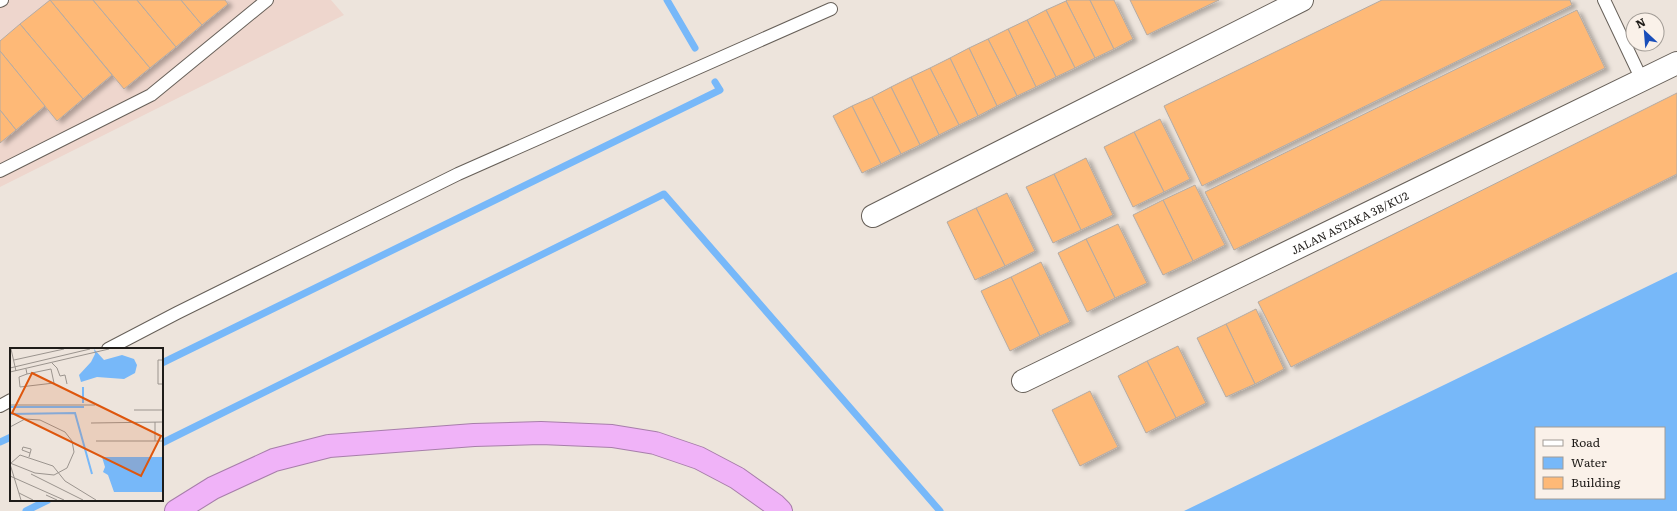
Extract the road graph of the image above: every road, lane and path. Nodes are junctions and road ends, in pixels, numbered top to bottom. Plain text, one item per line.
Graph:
1 (267, 0) edge
2 (1302, 0) edge
3 (1604, 0) edge
4 (830, 10) dead end
5 (1677, 63) edge
6 (1642, 80) junction
7 (0, 171) edge
8 (873, 216) dead end
9 (110, 348) edge
10 (1023, 381) dead end
11 (10, 401) edge
12 (0, 406) edge
13 (176, 511) edge
14 (781, 511) edge

1 - 7 lane
2 - 8 street
3 - 6 lane
4 - 9 lane
5 - 6 street, JALAN ASTAKA 3B/KU2
6 - 10 street, JALAN ASTAKA 3B/KU2
11 - 12 lane
13 - 14 highway

